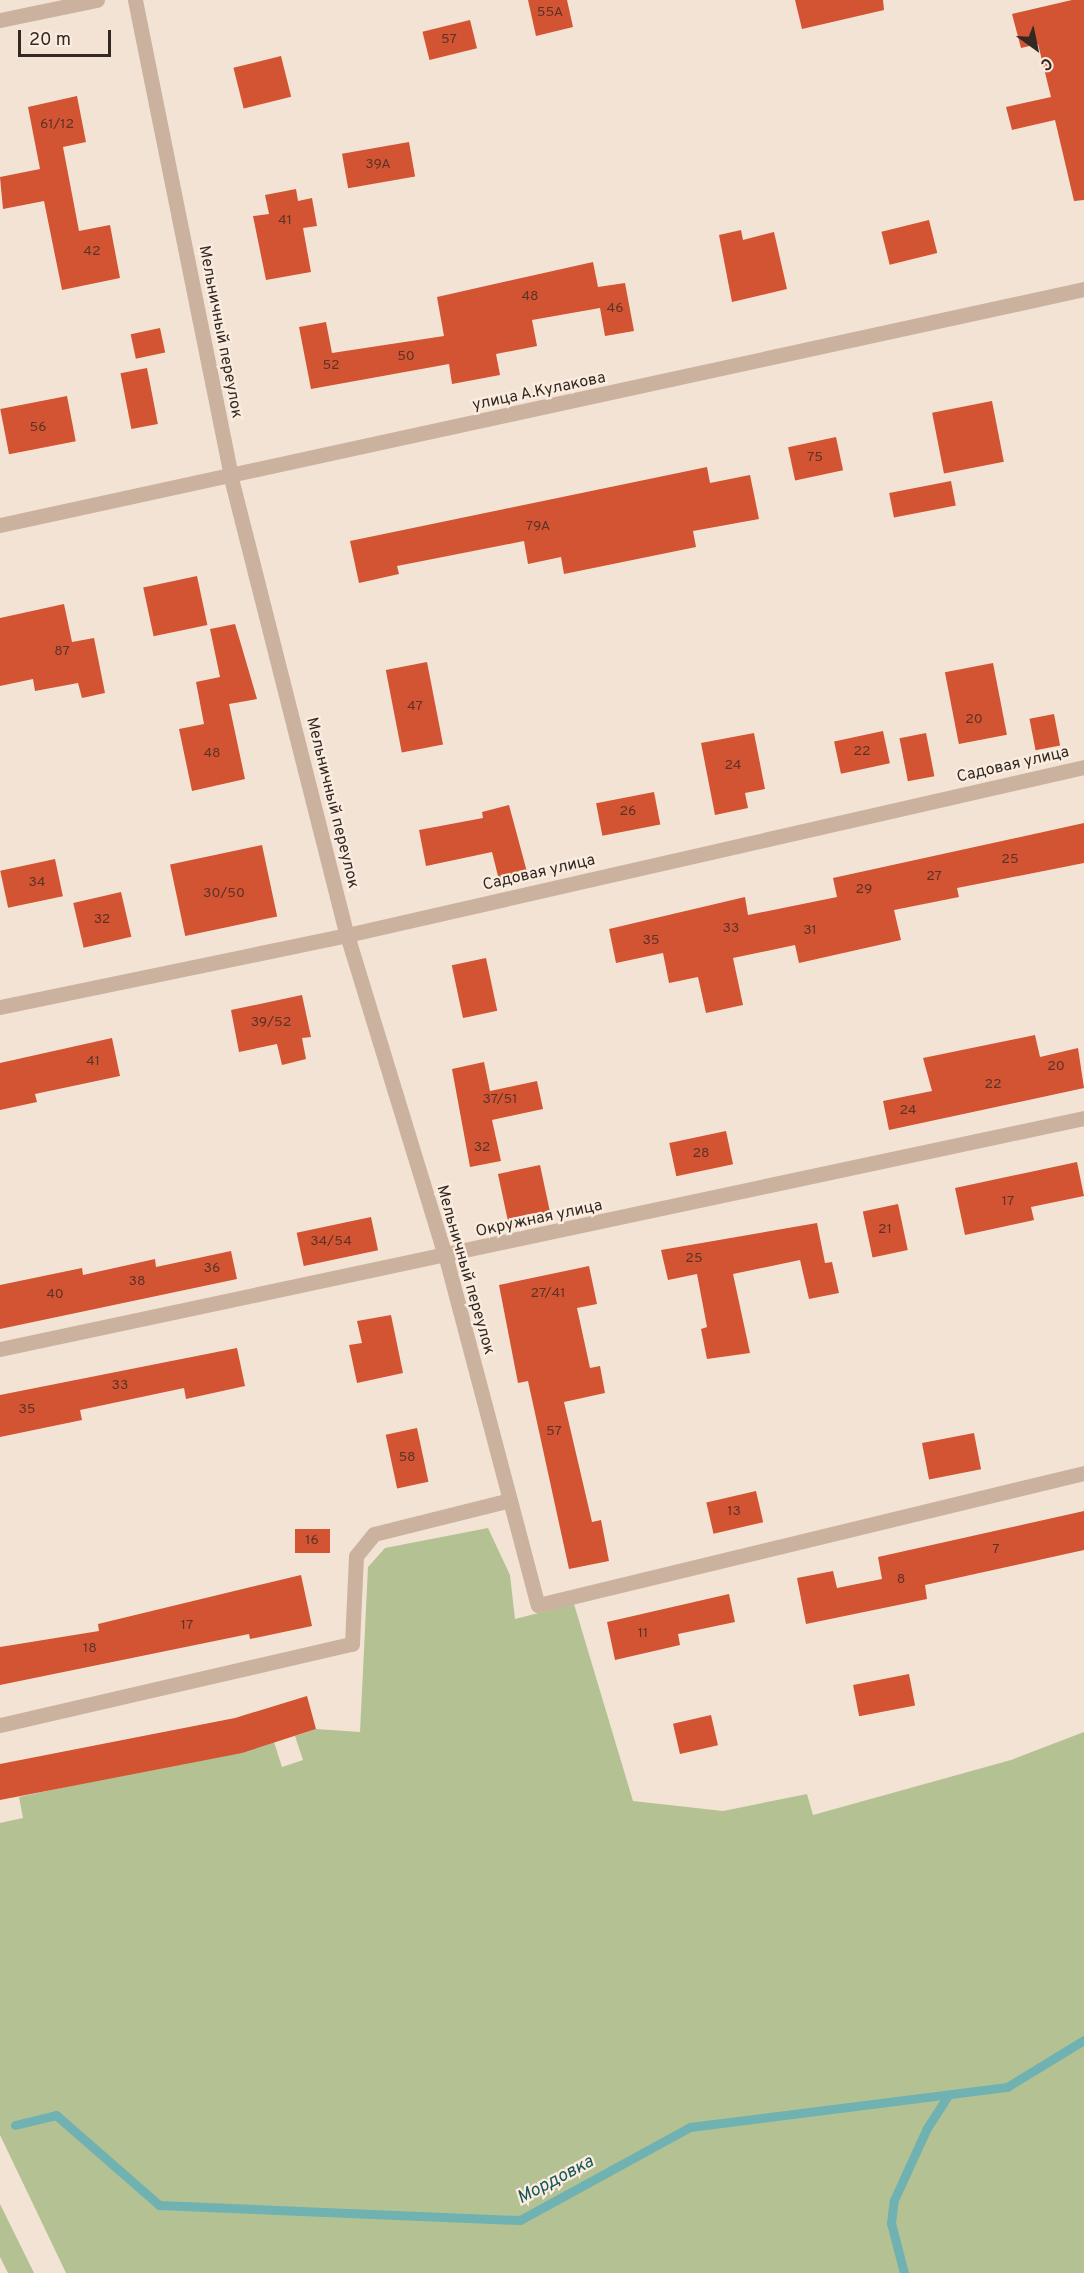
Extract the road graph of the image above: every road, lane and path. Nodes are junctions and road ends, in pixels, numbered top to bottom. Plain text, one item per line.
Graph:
1 (97, 0) edge
2 (135, 0) edge
3 (0, 20) edge
4 (1084, 289) edge
5 (231, 478) junction
6 (0, 525) edge
7 (1084, 767) edge
8 (347, 935) junction
9 (0, 1007) edge
10 (1084, 1118) edge
11 (446, 1258) junction
12 (0, 1349) edge
13 (1084, 1473) edge
14 (510, 1500) junction
15 (0, 1725) edge

1 - 3 street
2 - 5 street, Мельничный переулок
4 - 5 street, улица А.Кулакова
5 - 6 street, улица А.Кулакова
5 - 8 street, Мельничный переулок
7 - 8 street, Садовая улица
8 - 9 street, Садовая улица
8 - 11 street, Мельничный переулок
10 - 11 street, Окружная улица
11 - 12 street, Окружная улица
11 - 14 street, Мельничный переулок
13 - 14 street, Мельничный переулок
14 - 15 street

